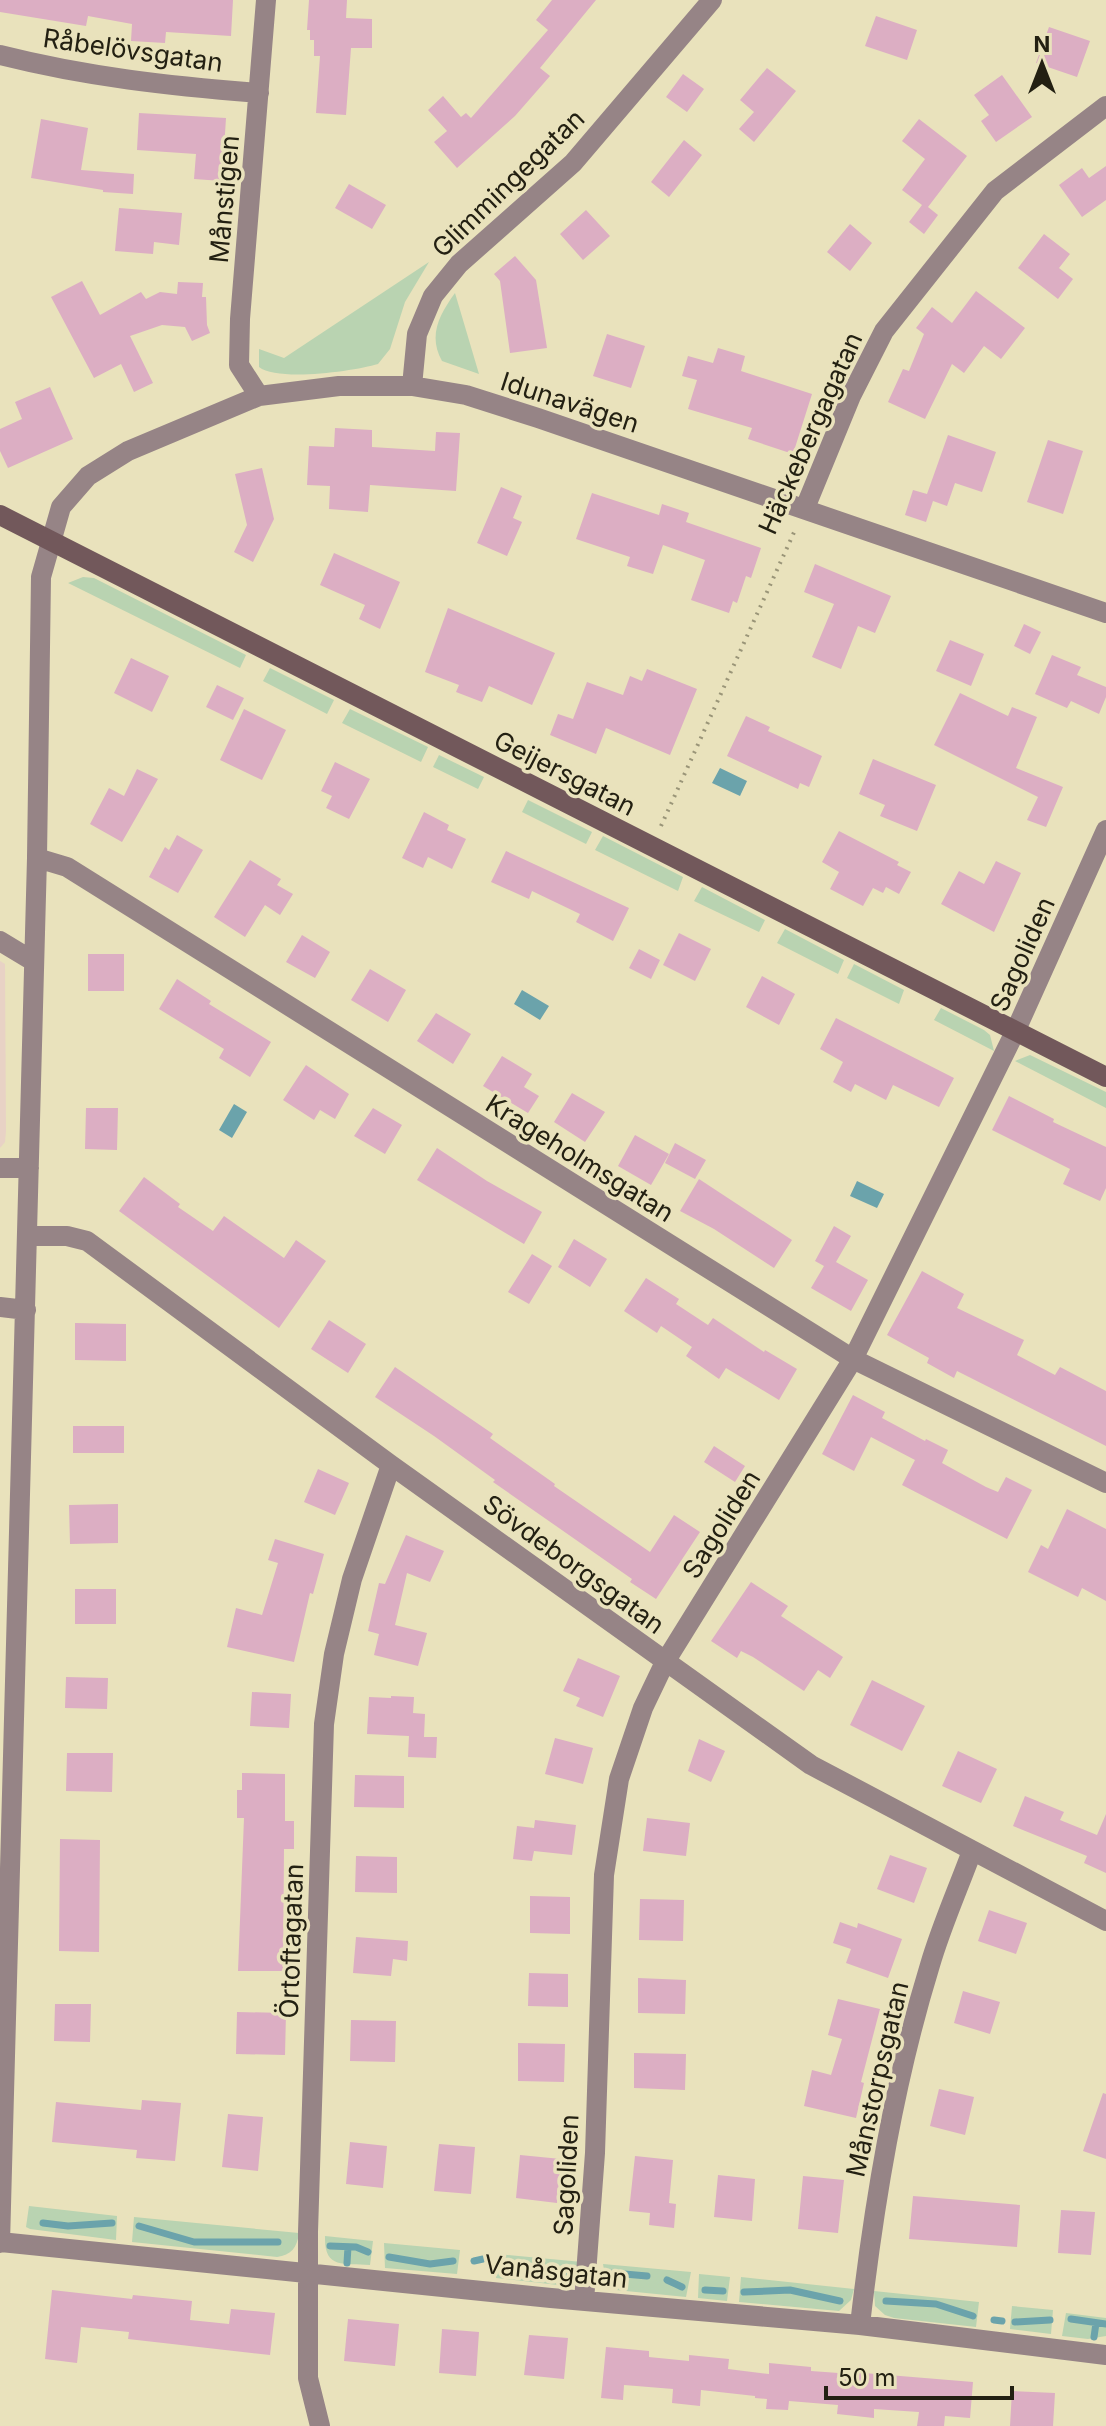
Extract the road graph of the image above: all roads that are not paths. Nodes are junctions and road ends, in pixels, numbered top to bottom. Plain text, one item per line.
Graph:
1 (266, 0) edge
2 (712, 0) edge
3 (0, 55) edge
4 (259, 93) junction
5 (1106, 106) edge
6 (412, 386) junction
7 (259, 396) junction
8 (805, 508) junction
9 (0, 515) edge
10 (51, 542) junction
11 (1106, 613) edge
12 (1106, 830) edge
13 (37, 858) junction
14 (0, 941) edge
15 (33, 961) junction
16 (1015, 1032) junction
17 (1106, 1077) edge
18 (0, 1168) edge
19 (29, 1168) junction
20 (28, 1236) junction
21 (0, 1307) edge
22 (26, 1310) junction
23 (853, 1359) junction
24 (391, 1465) junction
25 (1106, 1483) edge
26 (9, 1583) edge
27 (665, 1662) junction
28 (972, 1851) junction
29 (6, 1859) edge
30 (1106, 1921) edge
31 (4, 2038) edge
32 (0, 2242) edge
33 (308, 2272) junction
34 (584, 2301) junction
35 (860, 2325) junction
36 (1106, 2355) edge
37 (320, 2426) edge

1 - 4 street, Månstigen
2 - 6 street, Glimmingegatan
3 - 4 street, Råbelövsgatan
4 - 7 street, Månstigen
5 - 8 street, Häckebergagatan
6 - 7 street, Idunavägen
6 - 8 street, Idunavägen
7 - 10 street, Idunavägen
8 - 11 street, Idunavägen
9 - 10 street, Geijersgatan
10 - 13 street, Idunavägen
10 - 16 street, Geijersgatan
12 - 16 street, Sagoliden
13 - 15 street, Idunavägen
13 - 23 street, Krageholmsgatan
14 - 15 street
15 - 19 street, Idunavägen
16 - 17 street, Geijersgatan
16 - 23 street, Sagoliden
18 - 19 street
19 - 20 street, Idunavägen
20 - 22 street, Idunavägen
20 - 24 street, Sövdeborgsgatan
21 - 22 street
22 - 26 street, Idunavägen
23 - 25 street, Krageholmsgatan
23 - 27 street, Sagoliden
24 - 27 street, Sövdeborgsgatan
24 - 33 street, Örtoftagatan
26 - 29 street, Idunavägen
27 - 28 street, Sövdeborgsgatan
27 - 34 street, Sagoliden
28 - 30 street, Sövdeborgsgatan
28 - 35 street, Månstorpsgatan
29 - 31 street, Idunavägen
31 - 32 street, Idunavägen
32 - 33 street, Vanåsgatan
33 - 34 street, Vanåsgatan
33 - 37 street, Örtoftagatan
34 - 35 street, Vanåsgatan
35 - 36 street, Vanåsgatan

